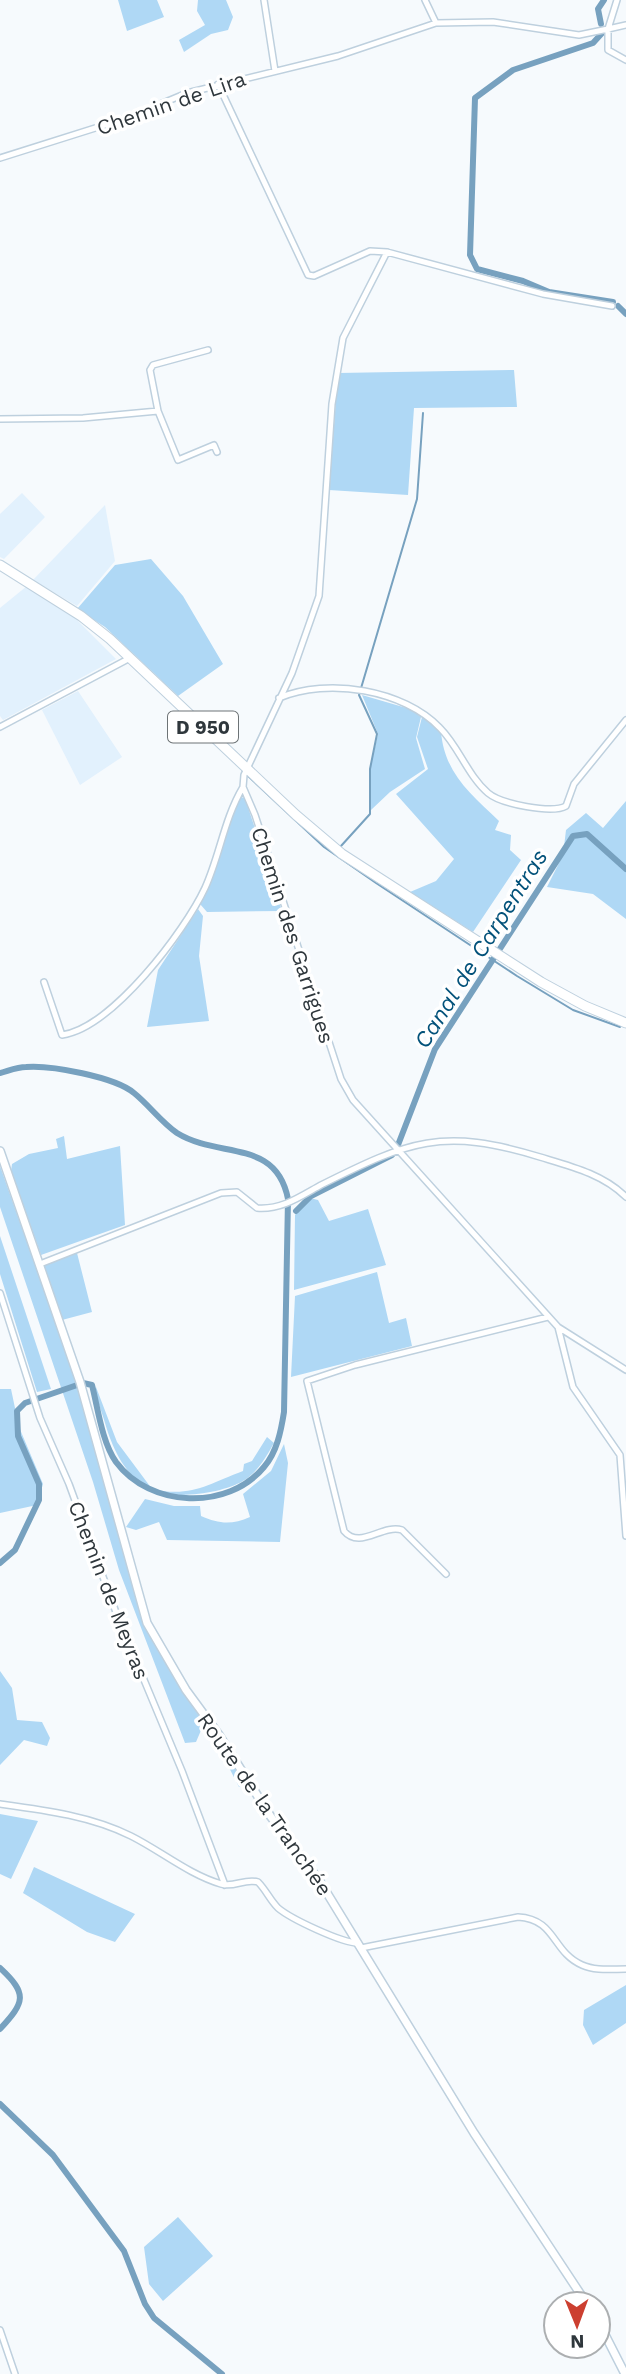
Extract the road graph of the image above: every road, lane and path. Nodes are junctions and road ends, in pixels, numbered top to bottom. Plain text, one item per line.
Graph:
1 (264, 0) edge
2 (425, 0) edge
3 (617, 0) edge
4 (436, 23) junction
5 (626, 25) edge
6 (608, 29) junction
7 (626, 60) edge
8 (275, 71) junction
9 (218, 85) junction
10 (0, 158) edge
11 (389, 252) junction
12 (612, 306) dead end
13 (208, 350) dead end
14 (158, 411) junction
15 (0, 419) edge
16 (217, 452) dead end
17 (0, 565) edge
18 (130, 658) junction
19 (279, 698) junction
20 (626, 720) edge
21 (0, 727) edge
22 (246, 768) junction
23 (243, 787) junction
24 (44, 982) dead end
25 (626, 1023) edge
26 (396, 1150) junction
27 (0, 1151) edge
28 (626, 1197) edge
29 (40, 1262) junction
30 (0, 1293) edge
31 (548, 1317) junction
32 (558, 1327) junction
33 (626, 1370) edge
34 (626, 1536) edge
35 (446, 1574) dead end
36 (0, 1804) edge
37 (225, 1885) junction
38 (360, 1945) junction
39 (626, 1969) edge
40 (578, 2290) edge
41 (0, 2330) edge
42 (612, 2348) edge
43 (15, 2374) edge
44 (625, 2374) edge

1 - 8 street, Chemin de Lira
2 - 4 street
3 - 6 street
4 - 6 street
4 - 8 street
5 - 6 street
6 - 7 street
8 - 9 street, Chemin de Lira
9 - 10 street, Chemin de Lira
9 - 11 street
11 - 12 street
11 - 19 street
13 - 14 street
14 - 15 street
14 - 16 street
17 - 18 main road, D 950
18 - 21 street
18 - 22 main road, D 950
19 - 20 street
19 - 22 street
22 - 23 street
22 - 25 main road, D 950
23 - 24 street
23 - 26 street, Chemin des Garrigues
26 - 28 street
26 - 29 street
26 - 31 street, Chemin des Garrigues
27 - 29 street, Route de la Tranchée
29 - 38 street, Route de la Tranchée
30 - 37 street, Chemin de Meyras
31 - 32 street, Chemin des Garrigues
31 - 35 street
32 - 33 street, Chemin des Garrigues
32 - 34 street
36 - 37 street
37 - 38 street
38 - 39 street
38 - 40 street, Route de la Tranchée
41 - 43 street
42 - 44 street

